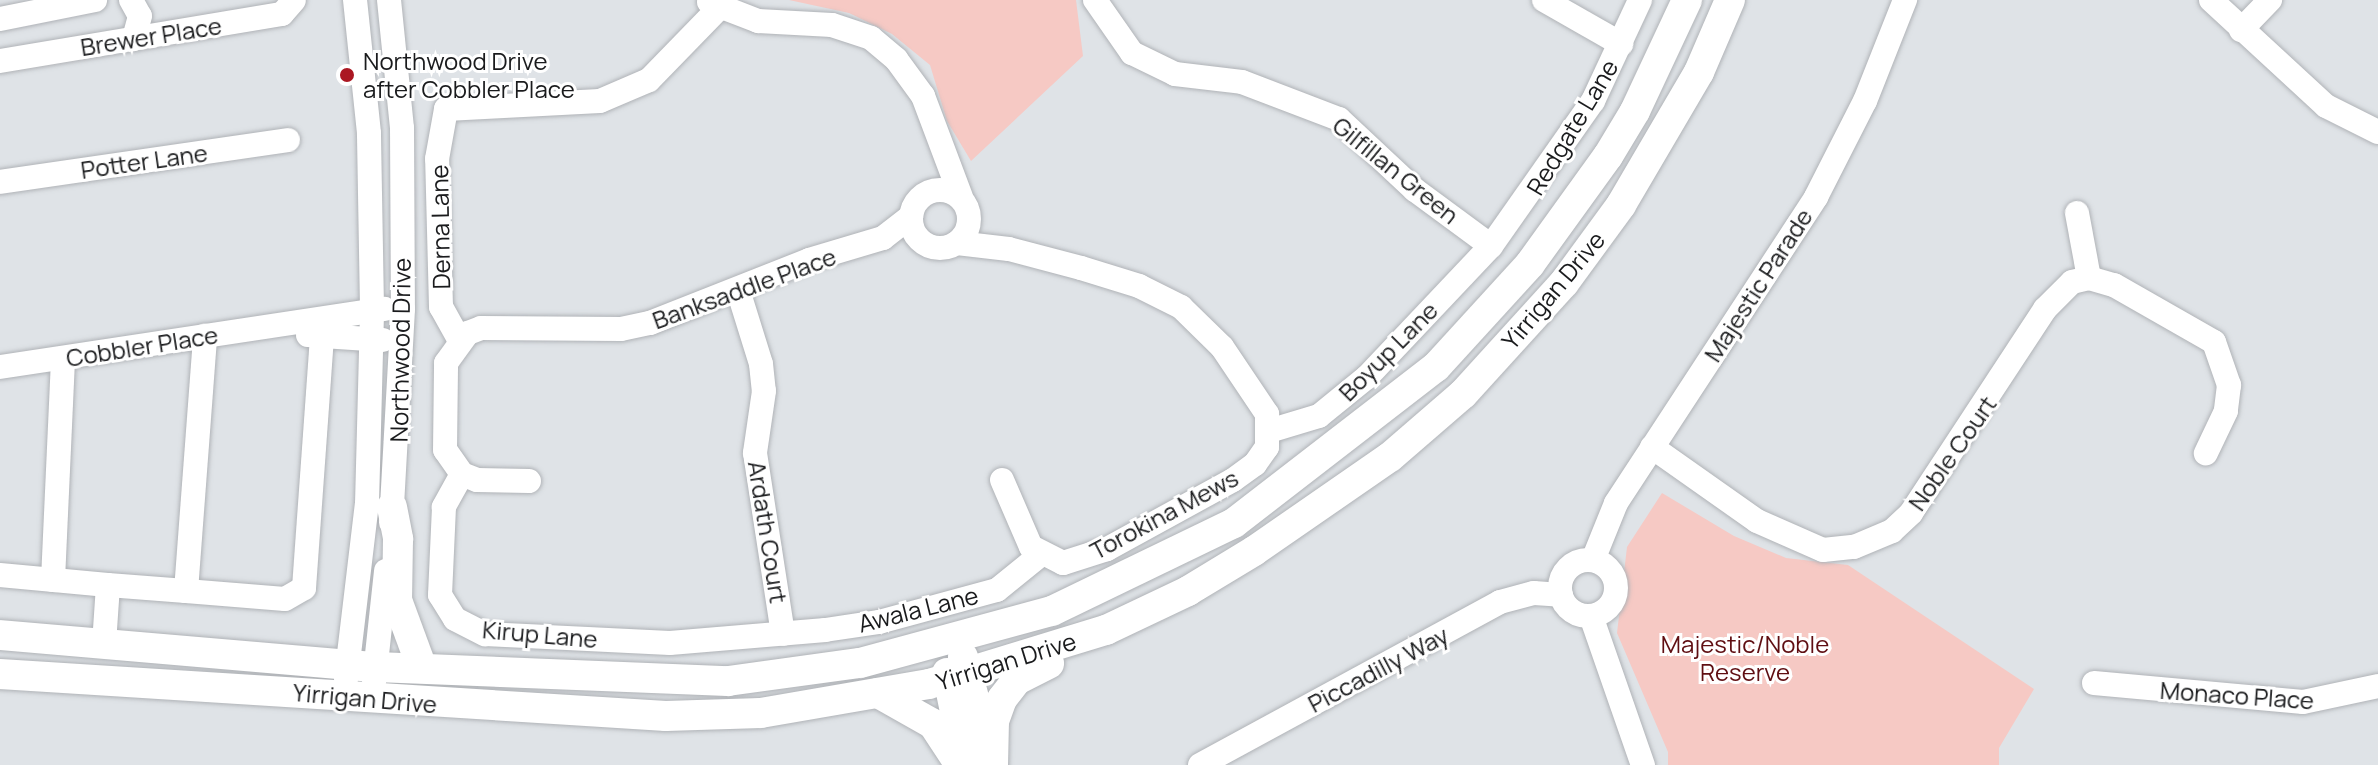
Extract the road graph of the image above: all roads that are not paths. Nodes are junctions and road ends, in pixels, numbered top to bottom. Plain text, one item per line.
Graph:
1 (95, 0) edge
2 (131, 0) edge
3 (294, 0) edge
4 (355, 0) edge
5 (389, 0) edge
6 (1095, 0) edge
7 (1544, 0) edge
8 (1640, 0) edge
9 (1687, 0) edge
10 (1730, 0) edge
11 (1905, 0) edge
12 (2211, 0) edge
13 (2270, 0) edge
14 (714, 3) edge
15 (0, 19) edge
16 (2241, 30) junction
17 (134, 39) junction
18 (1621, 44) junction
19 (0, 61) edge
20 (2378, 132) edge
21 (288, 140) dead end
22 (937, 144) junction
23 (0, 182) edge
24 (928, 192) junction
25 (965, 205) junction
26 (2077, 213) dead end
27 (911, 216) junction
28 (924, 243) junction
29 (957, 243) junction
30 (1491, 246) junction
31 (859, 247) junction
32 (1024, 252) junction
33 (2089, 278) junction
34 (738, 290) junction
35 (372, 308) junction
36 (403, 309) junction
37 (284, 325) junction
38 (205, 336) junction
39 (322, 337) junction
40 (402, 339) junction
41 (370, 340) junction
42 (460, 341) junction
43 (63, 358) junction
44 (0, 367) edge
45 (1269, 431) junction
46 (1652, 447) junction
47 (2206, 453) dead end
48 (462, 474) junction
49 (1002, 480) dead end
50 (529, 481) dead end
51 (392, 507) junction
52 (1039, 556) junction
53 (1593, 560) junction
54 (0, 575) edge
55 (53, 580) junction
56 (108, 585) junction
57 (186, 591) junction
58 (1188, 591) junction
59 (1561, 595) junction
60 (1591, 616) junction
61 (783, 634) junction
62 (0, 635) edge
63 (949, 642) junction
64 (104, 644) junction
65 (362, 666) junction
66 (422, 668) junction
67 (0, 674) edge
68 (958, 676) junction
69 (2094, 683) dead end
70 (2378, 686) edge
71 (878, 693) junction
72 (358, 699) junction
73 (960, 765) edge
74 (966, 765) edge
75 (992, 765) edge
76 (1200, 765) edge
77 (1643, 765) edge

1 - 15 street, Brewer Place
2 - 17 street
3 - 17 street, Brewer Place
4 - 35 street, Northwood Drive
5 - 36 street, Northwood Drive
6 - 30 street, Gilfillan Green
7 - 18 street
8 - 18 street, Redgate Lane
9 - 63 main road, Yirrigan Drive
10 - 58 main road, Yirrigan Drive
11 - 46 street, Majestic Parade
12 - 16 street
13 - 16 street
14 - 22 street
14 - 42 street, Derna Lane
16 - 20 street
17 - 19 street, Brewer Place
18 - 30 street, Redgate Lane
21 - 23 street, Potter Lane
22 - 24 street
22 - 25 street
24 - 25 street
24 - 27 street
25 - 29 street
25 - 32 street
26 - 33 street
27 - 28 street
27 - 31 street, Banksaddle Place
28 - 29 street
28 - 31 street, Banksaddle Place
29 - 32 street
30 - 45 street, Boyup Lane
31 - 34 street, Banksaddle Place
32 - 45 street
33 - 46 street, Noble Court
33 - 47 street
34 - 42 street, Banksaddle Place
34 - 61 street, Ardath Court
35 - 36 street, Cobbler Place
35 - 37 street, Cobbler Place
35 - 41 street, Northwood Drive
36 - 40 street, Northwood Drive
37 - 38 street, Cobbler Place
37 - 39 street, Cobbler Place
38 - 43 street, Cobbler Place
38 - 57 street
39 - 41 street, Cobbler Place
39 - 57 street
40 - 41 street, Cobbler Place
40 - 51 street, Northwood Drive
41 - 65 street, Northwood Drive
42 - 48 street
43 - 44 street, Cobbler Place
43 - 55 street
45 - 52 street, Torokina Mews
46 - 53 street, Majestic Parade
48 - 50 street
48 - 61 street, Kirup Lane
49 - 52 street
51 - 65 street, Northwood Drive
51 - 66 main road
52 - 61 street, Awala Lane
53 - 59 street
53 - 60 street
54 - 55 street
55 - 56 street
56 - 57 street
56 - 64 street
58 - 68 main road, Yirrigan Drive
58 - 75 main road
59 - 60 street
59 - 76 street, Piccadilly Way
60 - 77 street
62 - 64 main road, Yirrigan Drive
63 - 66 main road, Yirrigan Drive
63 - 68 main road
64 - 65 main road, Yirrigan Drive
65 - 66 main road, Yirrigan Drive
65 - 72 street, Northwood Drive
67 - 72 main road, Yirrigan Drive
68 - 71 main road, Yirrigan Drive
68 - 74 main road
68 - 75 main road
69 - 70 street, Monaco Place
71 - 72 main road, Yirrigan Drive
71 - 73 main road

